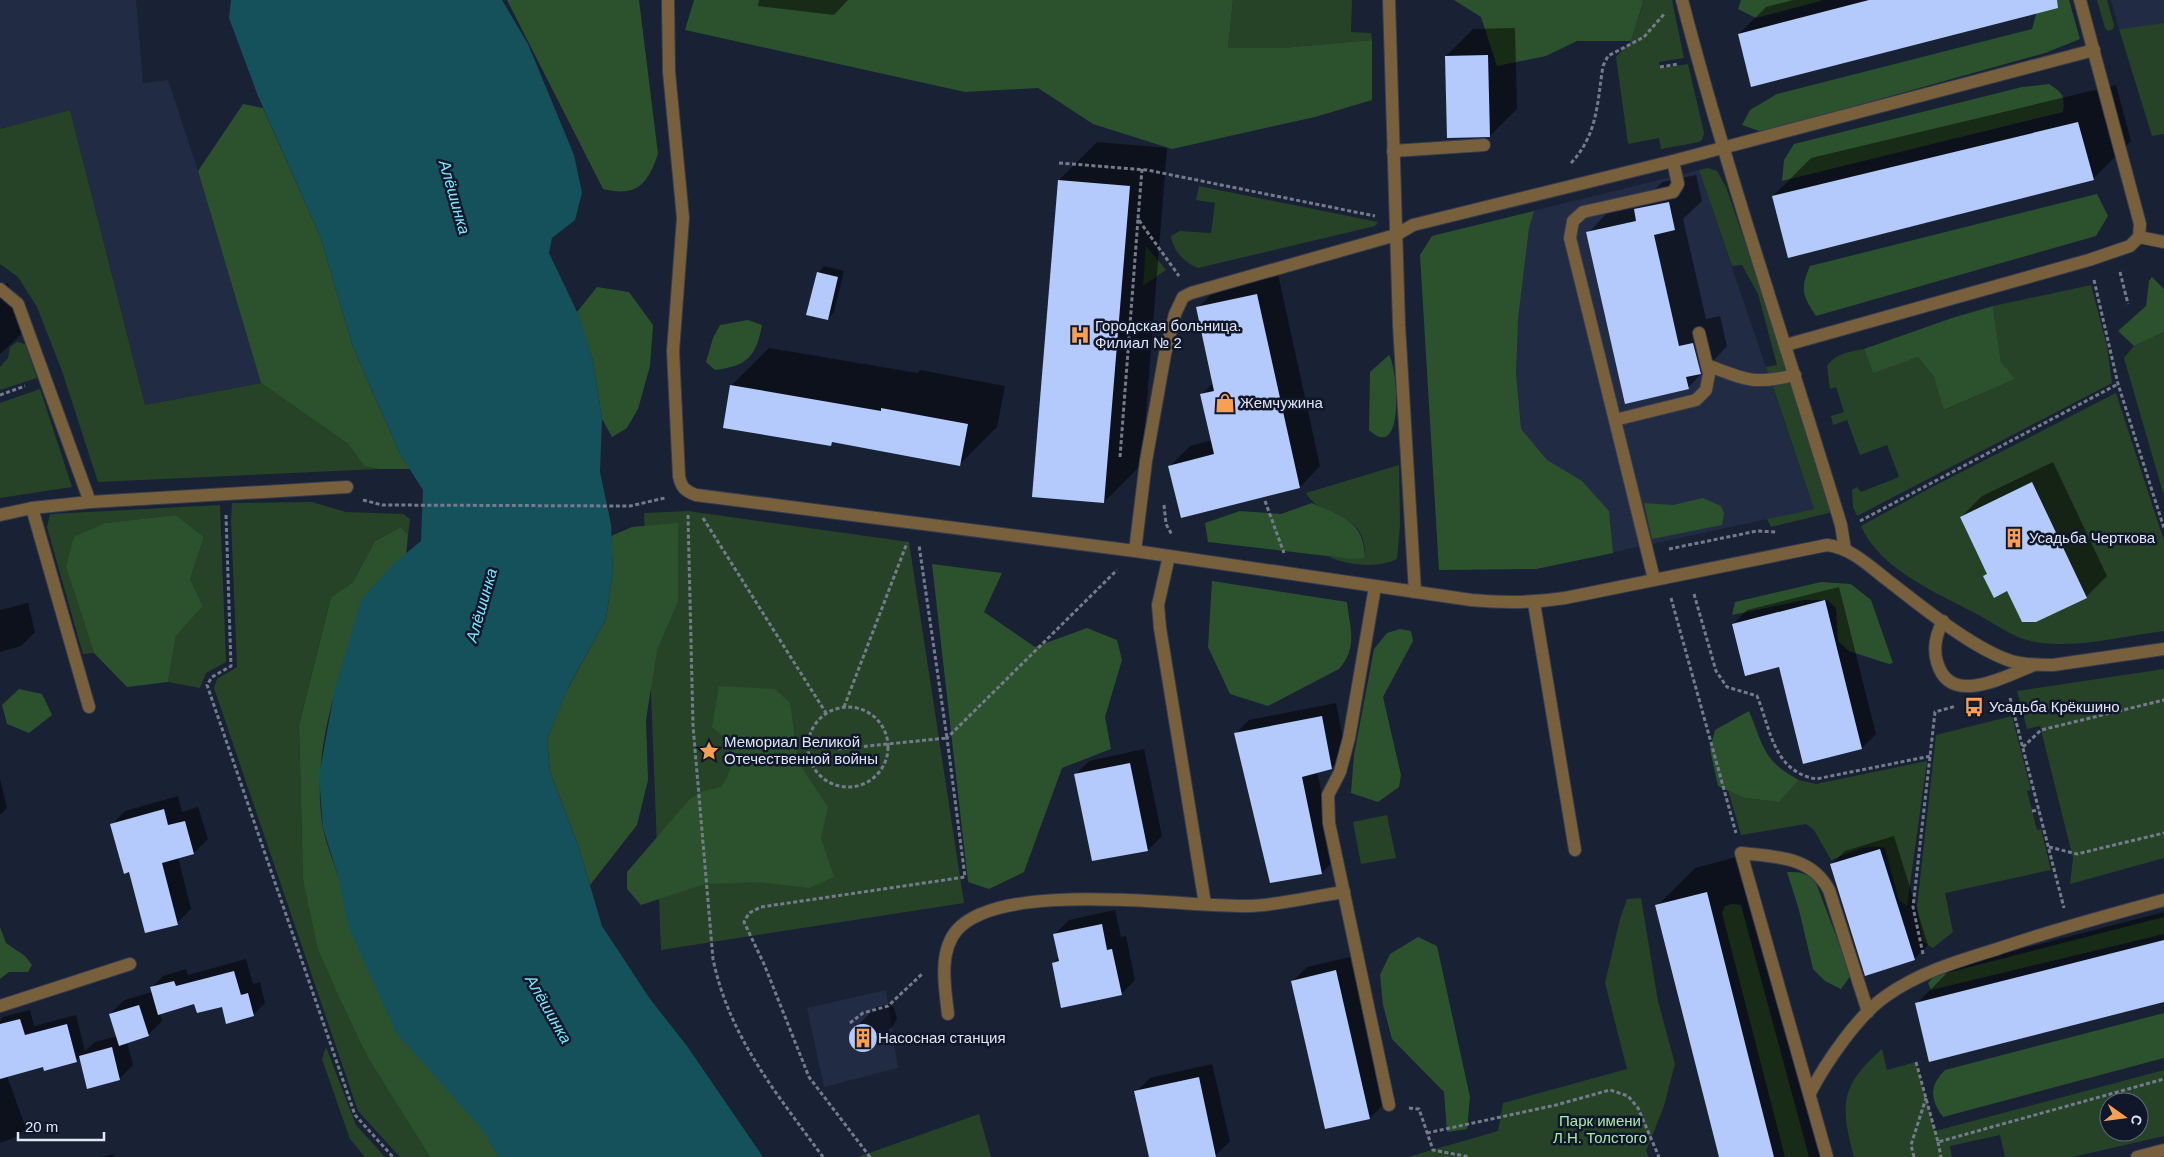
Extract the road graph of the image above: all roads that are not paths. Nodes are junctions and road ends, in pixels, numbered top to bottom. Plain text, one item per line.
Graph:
1 (668, 0) edge
2 (1389, 0) edge
3 (1682, 0) edge
4 (2080, 0) edge
5 (2094, 50) junction
6 (1484, 145) dead end
7 (1723, 148) junction
8 (1393, 151) junction
9 (1673, 161) junction
10 (1396, 235) junction
11 (2139, 237) junction
12 (2164, 242) edge
13 (0, 289) edge
14 (1699, 333) dead end
15 (1786, 345) junction
16 (1707, 366) junction
17 (1796, 375) junction
18 (1615, 420) junction
19 (347, 488) dead end
20 (90, 502) junction
21 (32, 508) junction
22 (0, 515) edge
23 (1845, 550) junction
24 (1136, 551) junction
25 (1168, 556) junction
26 (1654, 579) junction
27 (1375, 587) junction
28 (1415, 592) junction
29 (1534, 602) junction
30 (1943, 622) junction
31 (2164, 649) edge
32 (2034, 665) junction
33 (89, 707) dead end
34 (1575, 850) dead end
35 (1344, 892) junction
36 (2164, 900) edge
37 (1205, 904) junction
38 (130, 964) dead end
39 (0, 1006) edge
40 (1868, 1012) junction
41 (948, 1014) dead end
42 (1810, 1093) junction
43 (1389, 1105) road end
44 (2164, 1150) edge
45 (1828, 1157) edge
46 (2137, 1157) edge

1 - 24 street
2 - 8 street
3 - 7 street
4 - 5 street
5 - 7 street
5 - 11 street
6 - 8 street
7 - 9 street
7 - 15 street
8 - 10 street
9 - 10 street
9 - 18 street
10 - 24 street
10 - 28 street
11 - 12 street
11 - 15 street
13 - 20 street
14 - 16 street
15 - 17 street
16 - 17 street
16 - 18 street
17 - 23 street
18 - 26 street
19 - 20 street
20 - 21 street
21 - 22 street
21 - 33 street
23 - 26 street
23 - 30 street
24 - 25 street
25 - 27 street
25 - 37 street
26 - 29 street
27 - 28 street
27 - 35 street
28 - 29 street
29 - 34 street
30 - 32 street
30 - 32 street
31 - 32 street
35 - 37 street
35 - 43 street
36 - 40 street
37 - 41 street
38 - 39 street
40 - 42 street
40 - 42 street
42 - 45 street
44 - 46 street

